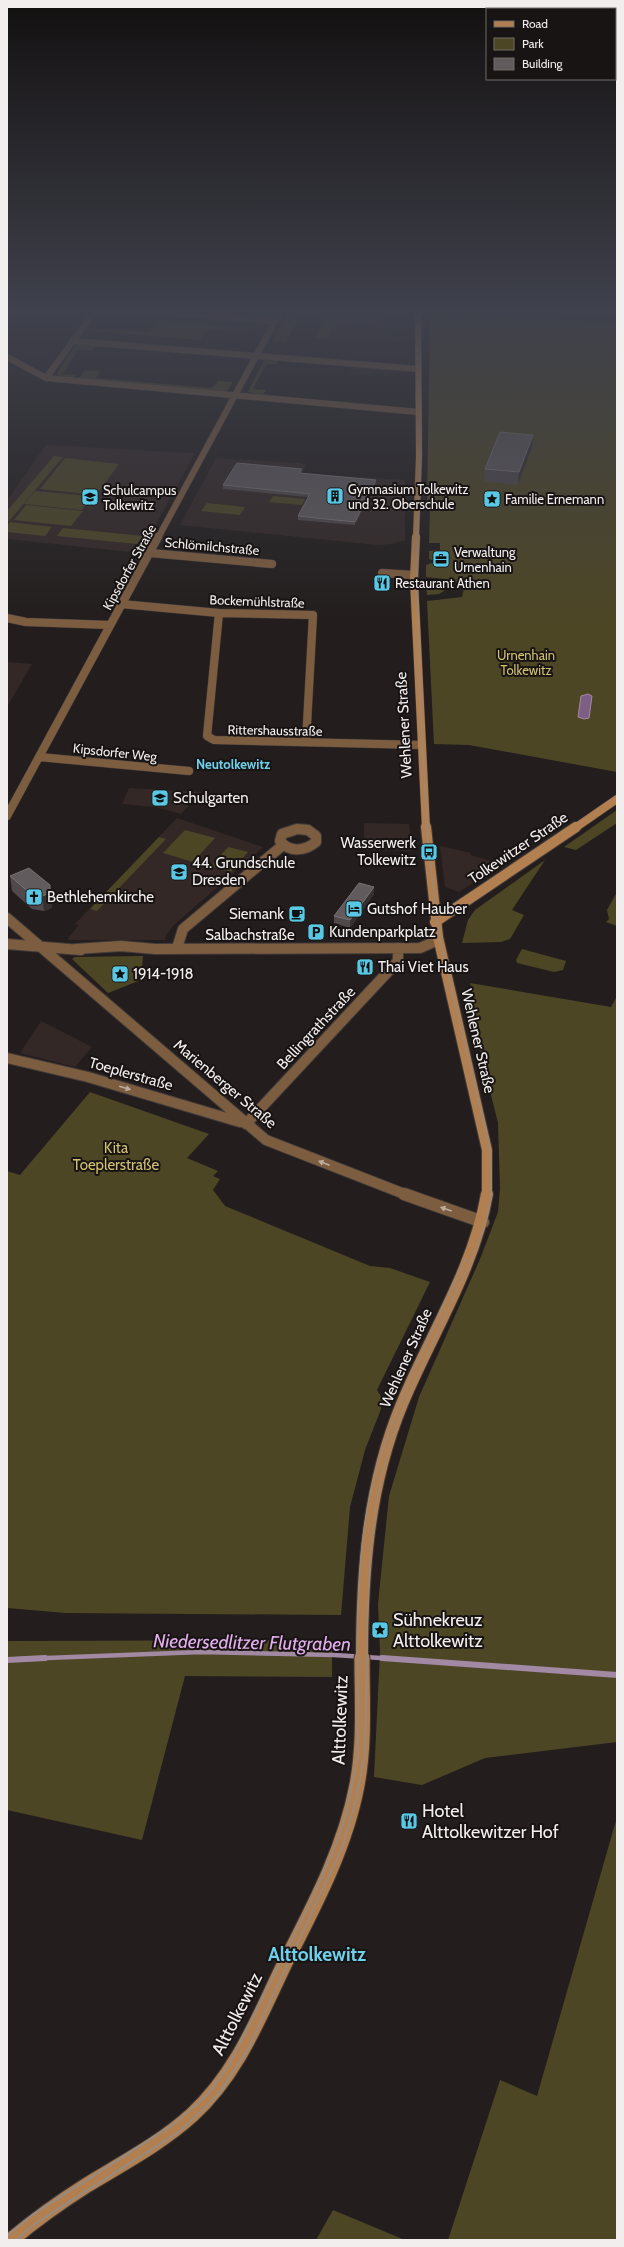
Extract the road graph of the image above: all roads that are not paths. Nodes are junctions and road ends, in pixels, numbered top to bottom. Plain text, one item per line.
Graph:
1 (418, 412) edge
2 (225, 413) edge
3 (150, 553) junction
4 (272, 564) dead end
5 (382, 573) dead end
6 (414, 575) junction
7 (121, 604) junction
8 (219, 613) junction
9 (8, 620) edge
10 (110, 625) junction
11 (306, 742) junction
12 (421, 745) junction
13 (39, 757) junction
14 (189, 771) dead end
15 (617, 799) edge
16 (7, 816) edge
17 (283, 845) dead end
18 (7, 918) edge
19 (435, 922) junction
20 (438, 938) junction
21 (7, 944) edge
22 (42, 948) junction
23 (177, 948) junction
24 (398, 948) junction
25 (7, 1058) edge
26 (246, 1124) junction
27 (483, 1222) junction
28 (362, 1664) joint
29 (11, 2240) edge

1 - 6 main road, Wehlener Straße
2 - 3 street, Kipsdorfer Straße
3 - 4 street, Schlömilchstraße
3 - 7 street, Kipsdorfer Straße
5 - 6 street
6 - 12 main road, Wehlener Straße
7 - 8 street, Bockemühlstraße
7 - 10 street, Kipsdorfer Straße
8 - 11 street, Bockemühlstraße
8 - 11 street, Rittershausstraße
9 - 10 street
10 - 13 street, Kipsdorfer Straße
11 - 12 street, Rittershausstraße
12 - 19 main road, Wehlener Straße
13 - 14 street, Kipsdorfer Weg
13 - 16 street, Kipsdorfer Straße
15 - 19 main road, Tolkewitzer Straße
17 - 23 street
18 - 22 street, Marienberger Straße
19 - 20 main road, Wehlener Straße
20 - 24 street, Salbachstraße
20 - 27 main road, Wehlener Straße
21 - 22 street, Salbachstraße
22 - 23 street, Salbachstraße
22 - 26 street, Marienberger Straße
23 - 24 street, Salbachstraße
24 - 26 street, Bellingrathstraße
25 -> 26 street, Toeplerstraße
27 -> 26 street, Marienberger Straße
27 - 28 main road, Wehlener Straße
28 - 29 main road, Alttolkewitz

